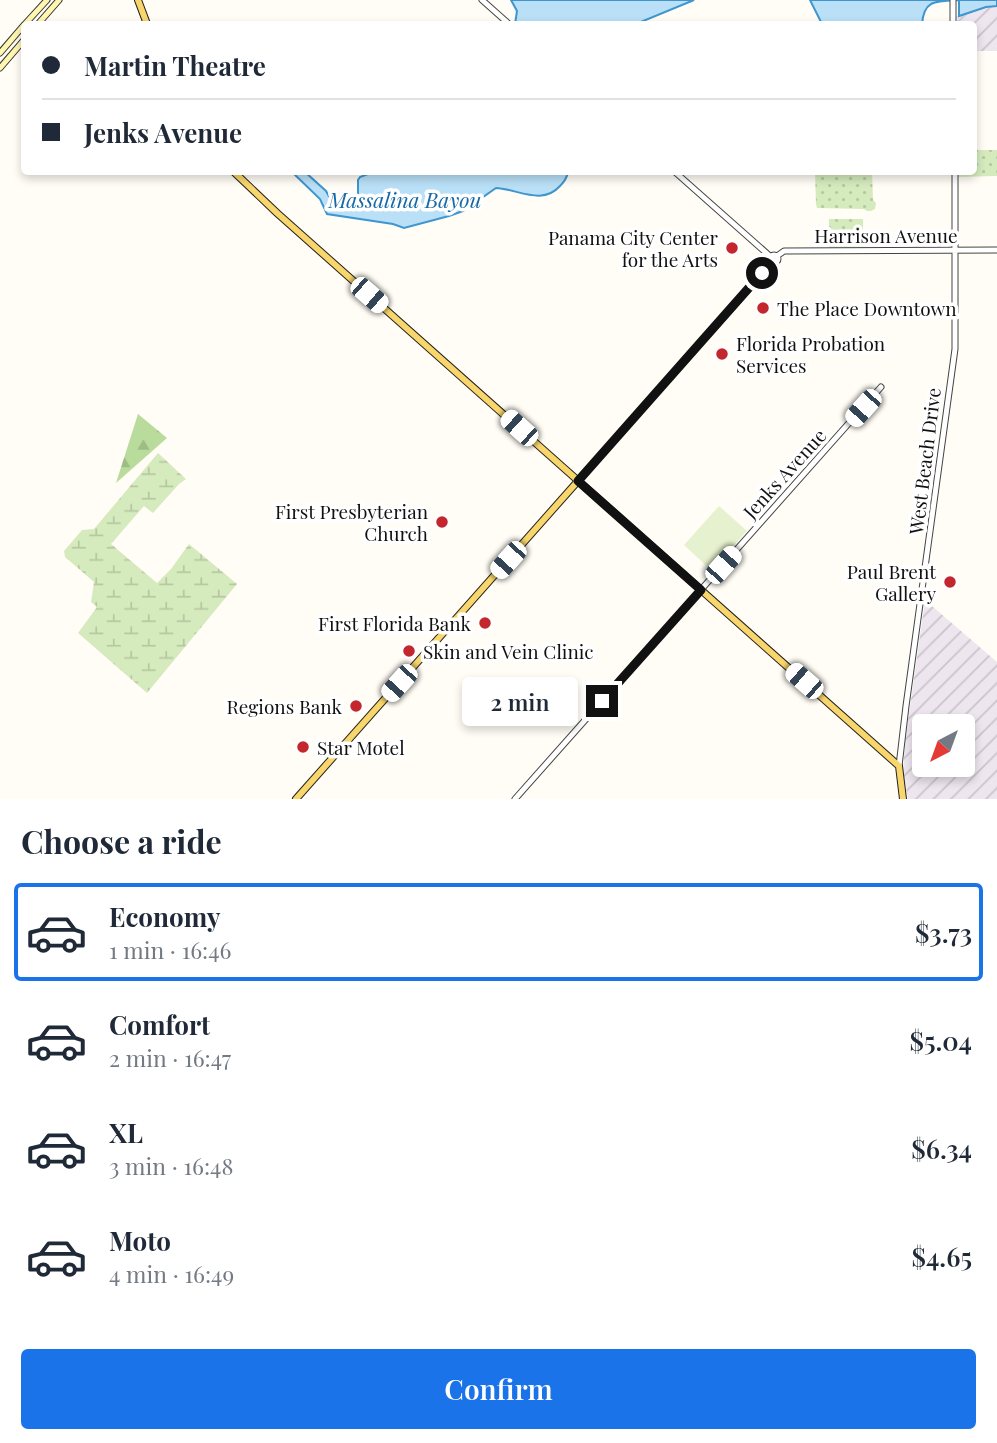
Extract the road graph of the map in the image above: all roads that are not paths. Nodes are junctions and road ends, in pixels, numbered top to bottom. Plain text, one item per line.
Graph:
1 (47, 0) edge
2 (59, 0) edge
3 (138, 0) edge
4 (482, 0) edge
5 (953, 0) edge
6 (29, 21) edge
7 (41, 21) edge
8 (145, 21) edge
9 (506, 21) edge
10 (953, 21) edge
11 (21, 29) edge
12 (21, 44) edge
13 (0, 53) edge
14 (0, 68) edge
15 (237, 175) edge
16 (678, 175) edge
17 (955, 175) edge
18 (955, 250) junction
19 (997, 250) edge
20 (773, 259) junction
21 (881, 387) dead end
22 (578, 481) junction
23 (701, 590) junction
24 (899, 766) junction
25 (296, 799) edge
26 (515, 799) edge
27 (903, 799) edge

1 - 6 main road
2 - 7 main road
3 - 8 main road
4 - 9 street
5 - 10 street
11 - 13 main road
12 - 14 main road
15 - 22 main road
16 - 20 street
17 - 18 street, West Beach Drive
18 - 19 street, Harrison Avenue
18 - 20 street, Harrison Avenue
18 - 24 street, West Beach Drive
20 - 22 street
21 - 23 street, Jenks Avenue
22 - 23 main road
22 - 25 main road
23 - 24 main road
23 - 26 street, Jenks Avenue
24 - 27 main road, West Beach Drive

